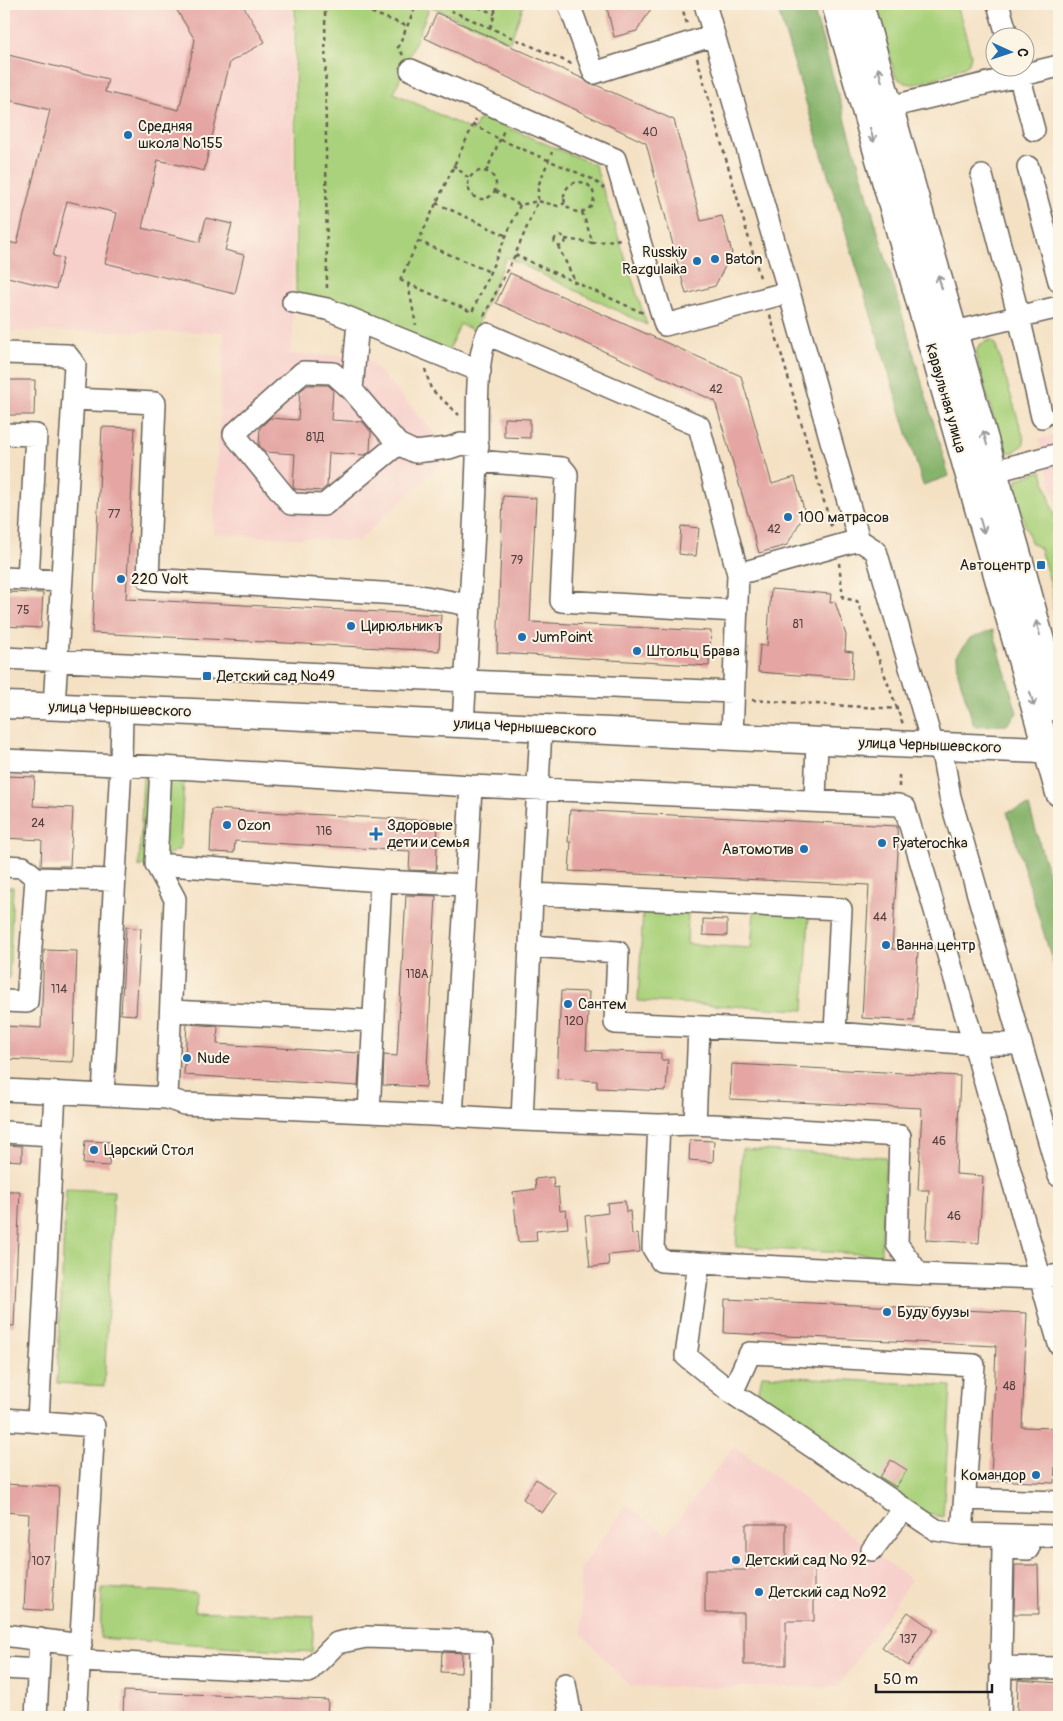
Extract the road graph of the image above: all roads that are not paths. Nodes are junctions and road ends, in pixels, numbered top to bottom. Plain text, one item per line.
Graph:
1 (569, 4) edge
2 (705, 4) edge
3 (835, 4) edge
4 (860, 4) edge
5 (998, 4) edge
6 (1005, 28) edge
7 (714, 35) junction
8 (1059, 66) edge
9 (1036, 69) edge
10 (411, 70) dead end
11 (995, 78) edge
12 (1020, 78) edge
13 (889, 106) junction
14 (1034, 130) dead end
15 (1028, 168) dead end
16 (982, 176) dead end
17 (1059, 281) edge
18 (788, 292) junction
19 (293, 302) dead end
20 (1059, 306) edge
21 (1019, 317) junction
22 (358, 322) junction
23 (954, 332) junction
24 (4, 353) edge
25 (480, 371) junction
26 (352, 390) junction
27 (74, 399) junction
28 (1042, 417) dead end
29 (4, 434) edge
30 (398, 444) junction
31 (477, 453) junction
32 (1059, 454) edge
33 (995, 471) junction
34 (858, 540) junction
35 (738, 574) junction
36 (4, 578) edge
37 (28, 579) junction
38 (62, 581) junction
39 (469, 605) junction
40 (737, 611) junction
41 (4, 658) edge
42 (57, 660) junction
43 (466, 681) junction
44 (733, 692) junction
45 (4, 705) edge
46 (54, 706) junction
47 (1059, 709) edge
48 (122, 710) junction
49 (463, 724) junction
50 (540, 729) junction
51 (732, 736) junction
52 (817, 740) junction
53 (937, 746) junction
54 (1053, 748) edge
55 (4, 760) edge
56 (121, 765) junction
57 (161, 767) junction
58 (471, 786) junction
59 (538, 790) junction
60 (1059, 792) edge
61 (815, 802) junction
62 (156, 864) junction
63 (4, 866) edge
64 (36, 878) junction
65 (114, 880) junction
66 (382, 880) junction
67 (466, 885) junction
68 (532, 894) junction
69 (530, 946) junction
70 (4, 1001) edge
71 (171, 1012) junction
72 (374, 1021) junction
73 (699, 1027) junction
74 (835, 1033) junction
75 (974, 1044) junction
76 (1021, 1044) junction
77 (4, 1090) edge
78 (55, 1092) junction
79 (103, 1095) junction
80 (167, 1098) junction
81 (369, 1112) junction
82 (452, 1116) junction
83 (522, 1120) junction
84 (695, 1124) junction
85 (658, 1125) junction
86 (4, 1132) edge
87 (52, 1135) junction
88 (1059, 1176) edge
89 (699, 1264) junction
90 (919, 1274) junction
91 (1050, 1276) edge
92 (1059, 1344) edge
93 (732, 1393) junction
94 (4, 1420) edge
95 (38, 1421) junction
96 (965, 1499) junction
97 (1059, 1502) edge
98 (903, 1510) junction
99 (962, 1534) junction
100 (1059, 1536) edge
101 (872, 1550) dead end
102 (1059, 1551) edge
103 (4, 1635) edge
104 (40, 1639) junction
105 (80, 1653) junction
106 (1000, 1667) junction
107 (4, 1668) edge
108 (1059, 1668) edge
109 (38, 1670) junction
110 (565, 1684) dead end
111 (36, 1717) edge
112 (76, 1717) edge
113 (480, 1717) edge
114 (571, 1717) edge
115 (1000, 1717) edge

1 - 7 lane
2 - 7 lane
3 -> 54 main road, Караульная улица
13 -> 4 main road, Караульная улица
5 - 6 lane
7 - 18 lane
8 - 9 lane
10 - 18 lane
11 - 13 lane
12 - 14 lane
23 -> 13 main road, Караульная улица
15 - 17 lane
16 - 21 lane
18 - 34 lane
19 - 22 lane
20 - 21 lane
21 - 23 lane
21 - 28 lane
22 - 25 lane
22 - 26 lane
33 -> 23 main road, Караульная улица
24 - 27 lane
25 - 31 lane
25 - 35 lane
26 - 30 lane
26 - 30 lane
27 - 38 lane
27 - 39 lane
29 - 37 lane
30 - 31 lane
31 - 39 lane
31 - 40 lane
32 - 33 lane
47 -> 33 main road, Караульная улица
34 - 35 lane
34 - 53 lane
35 - 40 lane
36 - 37 lane
37 - 38 lane
38 - 42 lane
39 - 43 lane
40 - 44 lane
41 - 42 lane
42 - 43 lane
42 - 46 lane
43 - 44 lane
43 - 49 lane
44 - 51 lane
45 - 46 main road, улица Чернышевского
46 - 48 main road, улица Чернышевского
48 - 49 main road, улица Чернышевского
48 - 56 lane
49 - 50 main road, улица Чернышевского
50 - 51 main road, улица Чернышевского
50 - 59 lane
51 - 52 main road, улица Чернышевского
52 - 53 main road, улица Чернышевского
52 - 61 lane
53 - 54 main road, улица Чернышевского
53 - 76 lane
54 - 60 main road, Караульная улица
55 - 56 lane
56 - 57 lane
56 - 65 lane
57 - 58 lane
57 - 62 lane
58 - 59 lane
58 - 67 lane
59 - 61 lane
59 - 68 lane
61 - 75 lane
62 - 66 lane
62 - 71 lane
63 - 64 lane
64 - 65 lane
64 - 70 lane
65 - 79 lane
66 - 67 lane
66 - 72 lane
67 - 82 lane
68 - 69 lane
68 - 74 lane
69 - 73 lane
69 - 83 lane
71 - 72 lane
71 - 80 lane
72 - 81 lane
73 - 74 lane
73 - 84 lane
74 - 75 lane
75 - 76 lane
75 - 91 lane
76 - 88 lane
77 - 78 lane
78 - 79 lane
78 - 87 lane
79 - 80 lane
80 - 81 lane
81 - 82 lane
82 - 83 lane
83 - 85 lane
84 - 85 lane
84 - 90 lane
85 - 89 lane
86 - 87 lane
87 - 95 lane
89 - 90 lane
89 - 93 lane
90 - 91 lane
91 - 92 lane
93 - 96 lane
93 - 98 lane
94 - 95 lane
95 - 105 lane
96 - 97 lane
96 - 99 lane
98 - 99 lane
98 - 101 lane
99 - 100 lane
102 - 106 lane
103 - 104 lane
104 - 105 lane
104 - 109 lane
105 - 112 lane
105 - 113 lane
106 - 108 lane
106 - 115 lane
107 - 109 lane
109 - 111 lane
110 - 114 lane

